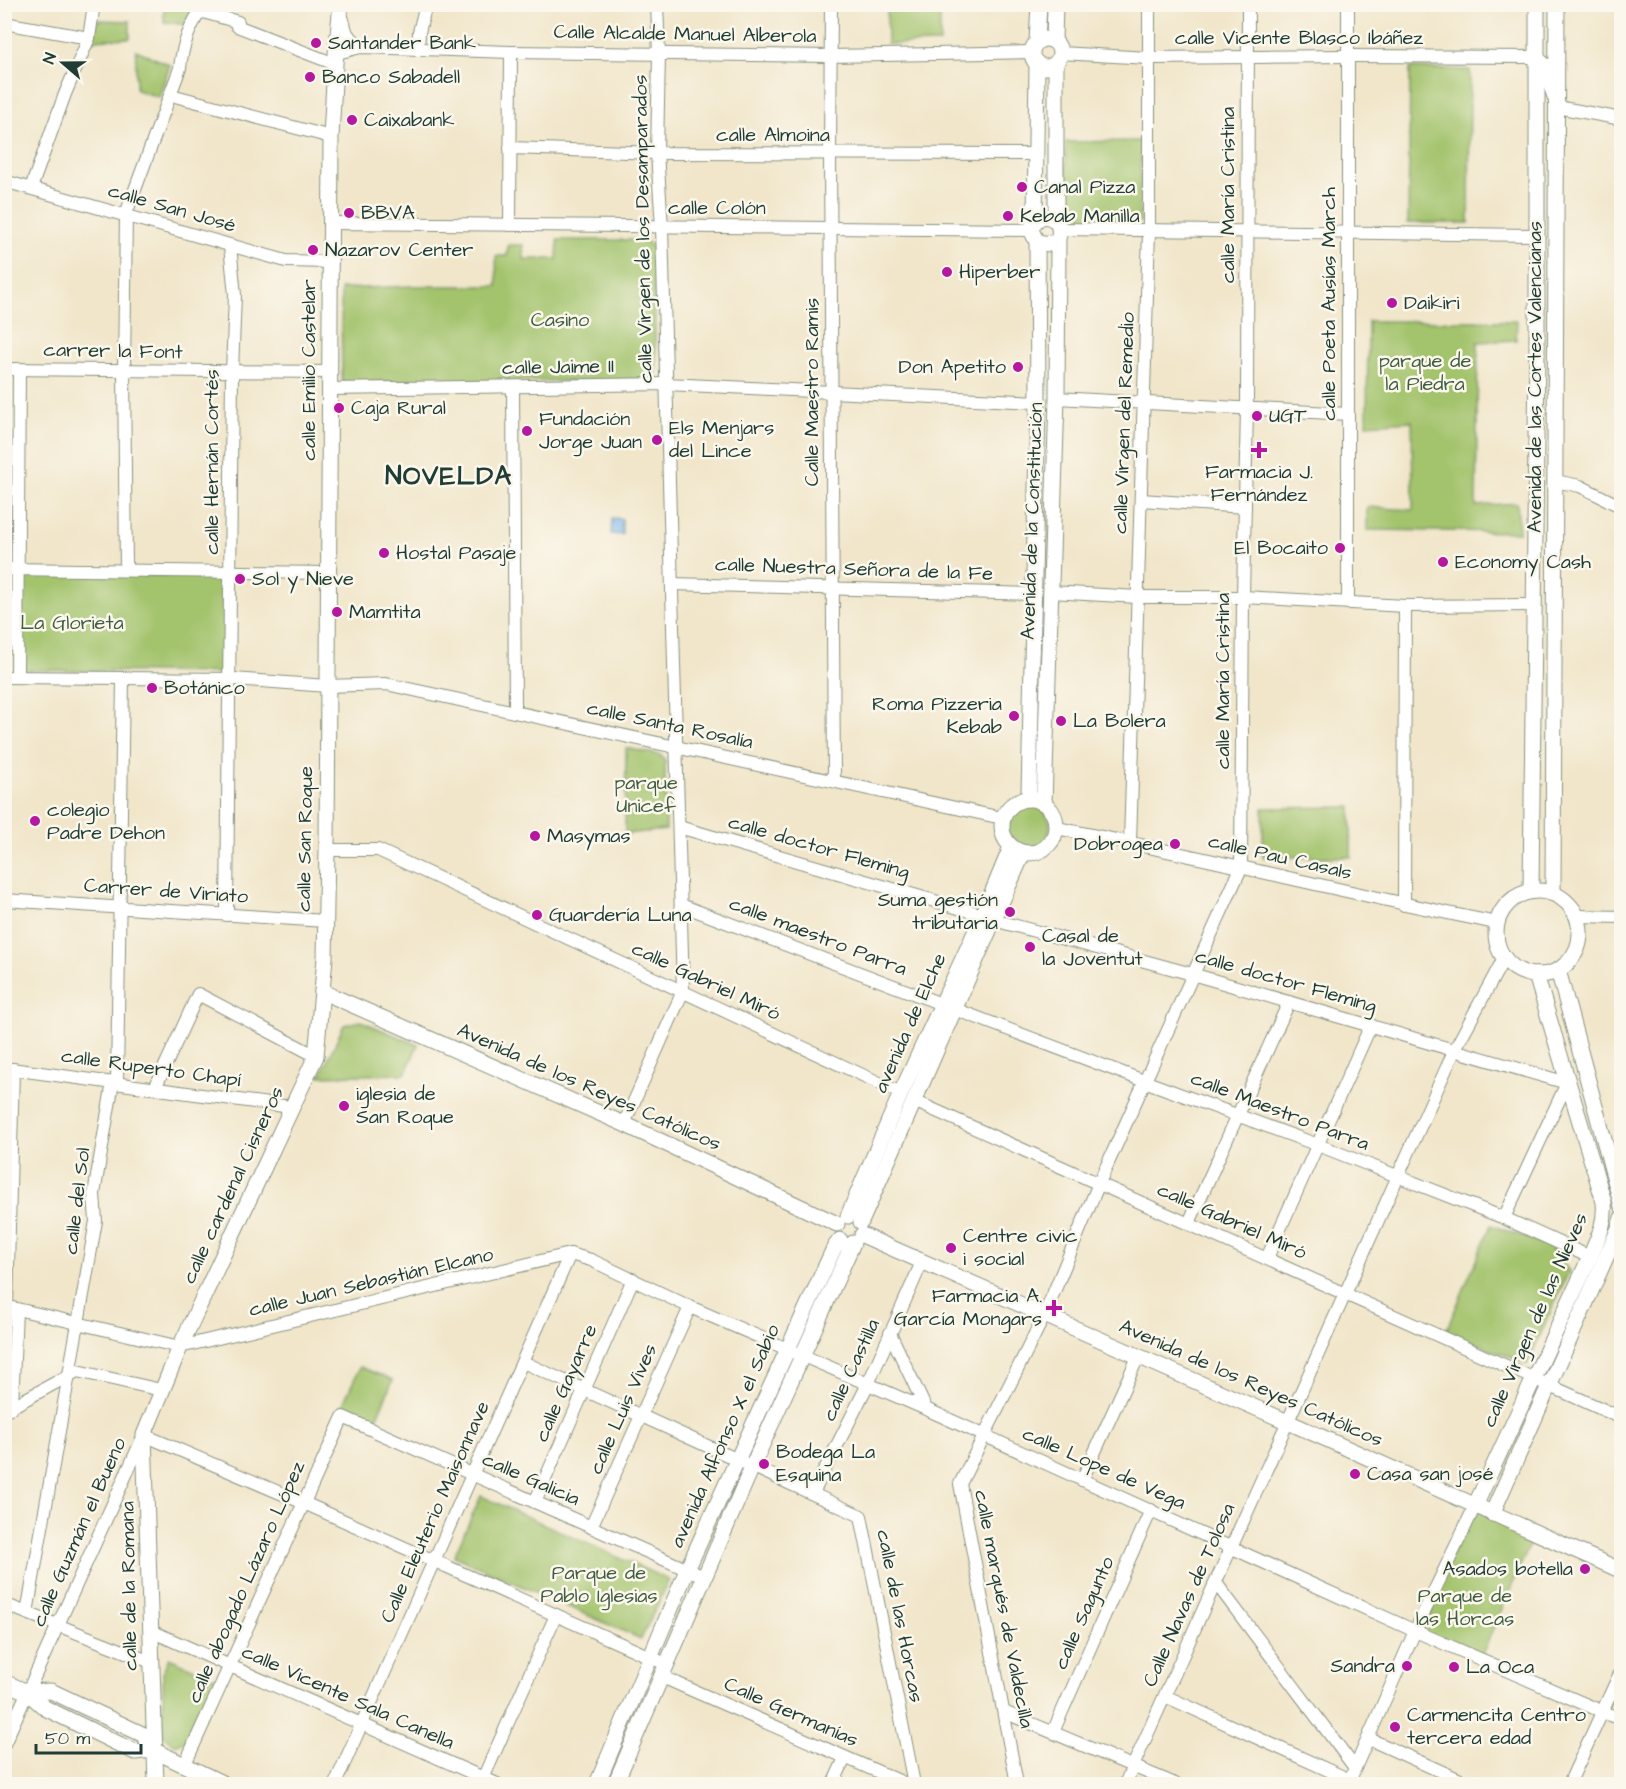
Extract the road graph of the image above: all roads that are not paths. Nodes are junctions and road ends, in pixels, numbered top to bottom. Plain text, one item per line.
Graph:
1 (94, 4) edge
2 (426, 4) edge
3 (657, 4) edge
4 (831, 4) edge
5 (1038, 4) edge
6 (1054, 4) edge
7 (1149, 4) edge
8 (1248, 4) edge
9 (1348, 4) edge
10 (1538, 4) edge
11 (1557, 4) edge
12 (203, 8) edge
13 (341, 9) edge
14 (4, 23) edge
15 (90, 38) junction
16 (361, 47) junction
17 (418, 50) junction
18 (511, 52) junction
19 (1035, 52) junction
20 (1057, 52) junction
21 (659, 54) junction
22 (831, 56) junction
23 (1348, 56) junction
24 (1247, 57) junction
25 (1537, 57) junction
26 (1149, 58) junction
27 (336, 59) junction
28 (171, 94) junction
29 (1557, 107) junction
30 (1622, 119) edge
31 (331, 137) junction
32 (510, 148) junction
33 (657, 153) junction
34 (1036, 154) junction
35 (830, 155) junction
36 (4, 181) edge
37 (31, 188) junction
38 (126, 214) junction
39 (330, 223) junction
40 (510, 225) junction
41 (662, 227) junction
42 (831, 228) junction
43 (1058, 230) junction
44 (1034, 231) junction
45 (1149, 231) junction
46 (1247, 233) junction
47 (1348, 234) junction
48 (1538, 236) junction
49 (230, 246) junction
50 (330, 262) junction
51 (4, 369) edge
52 (19, 369) junction
53 (124, 370) junction
54 (232, 372) junction
55 (330, 372) junction
56 (666, 384) junction
57 (513, 387) junction
58 (329, 389) junction
59 (832, 392) junction
60 (1057, 398) junction
61 (1038, 402) junction
62 (1144, 402) junction
63 (1247, 408) junction
64 (1348, 414) junction
65 (1556, 481) junction
66 (1141, 500) junction
67 (1245, 507) junction
68 (1622, 507) edge
69 (11, 569) edge
70 (126, 570) junction
71 (231, 572) junction
72 (329, 573) junction
73 (672, 584) junction
74 (832, 589) junction
75 (1051, 592) junction
76 (1034, 594) junction
77 (1138, 597) junction
78 (1243, 597) junction
79 (1348, 603) junction
80 (1534, 605) junction
81 (1405, 606) junction
82 (11, 677) edge
83 (123, 678) junction
84 (231, 679) junction
85 (327, 686) junction
86 (515, 712) junction
87 (676, 747) junction
88 (834, 780) junction
89 (1027, 799) junction
90 (1044, 803) junction
91 (1002, 818) junction
92 (679, 827) junction
93 (1056, 828) junction
94 (1130, 842) junction
95 (327, 850) junction
96 (1017, 850) junction
97 (1241, 868) junction
98 (1531, 891) junction
99 (1553, 893) junction
100 (4, 900) edge
101 (681, 905) junction
102 (1404, 905) junction
103 (119, 908) junction
104 (227, 915) junction
105 (1577, 916) junction
106 (988, 917) junction
107 (1622, 917) edge
108 (325, 921) junction
109 (1497, 923) junction
110 (1504, 958) junction
111 (1558, 970) junction
112 (1192, 974) junction
113 (1536, 975) junction
114 (682, 991) junction
115 (323, 992) junction
116 (1289, 1002) junction
117 (947, 1007) junction
118 (1371, 1025) junction
119 (1455, 1049) junction
120 (316, 1056) junction
121 (9, 1069) edge
122 (1144, 1081) junction
123 (115, 1082) junction
124 (1567, 1083) junction
125 (155, 1088) junction
126 (907, 1097) junction
127 (291, 1107) junction
128 (1239, 1115) junction
129 (624, 1124) junction
130 (1318, 1145) junction
131 (1397, 1176) junction
132 (1099, 1183) junction
133 (1622, 1206) edge
134 (1504, 1218) junction
135 (1622, 1218) edge
136 (1190, 1223) junction
137 (850, 1230) junction
138 (570, 1254) junction
139 (1590, 1257) junction
140 (1267, 1258) junction
141 (922, 1262) junction
142 (633, 1279) junction
143 (1345, 1294) junction
144 (9, 1307) edge
145 (690, 1307) junction
146 (1044, 1316) junction
147 (79, 1324) junction
148 (890, 1333) junction
149 (180, 1347) junction
150 (795, 1352) junction
151 (1138, 1357) junction
152 (523, 1362) junction
153 (70, 1375) junction
154 (1533, 1378) junction
155 (868, 1384) junction
156 (1550, 1386) junction
157 (584, 1389) junction
158 (161, 1390) junction
159 (8, 1409) edge
160 (926, 1409) junction
161 (343, 1417) joint
162 (642, 1417) junction
163 (1622, 1418) edge
164 (1288, 1422) junction
165 (144, 1435) junction
166 (983, 1435) junction
167 (745, 1464) junction
168 (473, 1475) junction
169 (1082, 1480) junction
170 (813, 1494) junction
171 (535, 1502) junction
172 (304, 1503) junction
173 (1475, 1506) junction
174 (1151, 1510) junction
175 (1492, 1514) junction
176 (591, 1527) junction
177 (1232, 1547) junction
178 (434, 1561) junction
179 (687, 1570) junction
180 (1622, 1571) edge
181 (704, 1577) junction
182 (1216, 1583) junction
183 (4, 1604) edge
184 (27, 1613) junction
185 (556, 1615) junction
186 (59, 1625) junction
187 (151, 1631) junction
188 (1415, 1631) junction
189 (650, 1657) junction
190 (152, 1662) junction
191 (230, 1665) junction
192 (1622, 1669) edge
193 (663, 1670) junction
194 (4, 1682) edge
195 (27, 1692) junction
196 (1165, 1696) junction
197 (1004, 1712) junction
198 (1602, 1712) junction
199 (1622, 1720) edge
200 (362, 1723) junction
201 (1053, 1732) junction
202 (1368, 1739) junction
203 (4, 1744) edge
204 (153, 1750) junction
205 (845, 1758) junction
206 (185, 1764) junction
207 (1134, 1766) junction
208 (1351, 1777) edge
209 (482, 1781) edge
210 (156, 1785) edge
211 (224, 1785) edge
212 (335, 1785) edge
213 (497, 1785) edge
214 (597, 1785) edge
215 (615, 1785) edge
216 (833, 1785) edge
217 (906, 1785) edge
218 (914, 1785) edge
219 (1017, 1785) edge
220 (1125, 1785) edge
221 (1174, 1785) edge
222 (1469, 1785) edge
223 (1569, 1785) edge

1 - 15 street
2 - 17 street
3 - 21 street, calle Virgen de los Desamparados
4 - 22 street, Calle Maestro Ramis
5 - 19 street, Avenida de la Constitución
6 - 20 street, Avenida de la Constitución
7 - 26 street, calle Virgen del Remedio
8 - 24 street, calle María Cristina
9 - 23 street, calle Poeta Ausías March
10 - 25 street, Avenida de las Cortes Valencianas
11 - 29 street, Avenida de las Cortes Valencianas
12 - 27 street
12 - 28 street
13 - 16 street
13 - 27 street, calle Emilio Castelar
14 - 15 street
15 - 37 street
16 - 17 street, Calle Alcalde Manuel Alberola
16 - 27 street, Calle Alcalde Manuel Alberola
17 - 18 street, Calle Alcalde Manuel Alberola
18 - 21 street, Calle Alcalde Manuel Alberola
18 - 32 street
19 - 20 street
19 - 20 street
19 - 22 street, Calle Alcalde Manuel Alberola
19 - 34 street, Avenida de la Constitución
20 - 26 street, calle Vicente Blasco Ibáñez
20 - 43 street, Avenida de la Constitución
21 - 22 street, Calle Alcalde Manuel Alberola
21 - 33 street, calle Virgen de los Desamparados
22 - 35 street, Calle Maestro Ramis
23 - 24 street, calle Vicente Blasco Ibáñez
23 - 25 street, calle Vicente Blasco Ibáñez
23 - 47 street, calle Poeta Ausías March
24 - 26 street, calle Vicente Blasco Ibáñez
24 - 46 street, calle María Cristina
25 - 29 street
25 - 48 street, Avenida de las Cortes Valencianas
26 - 45 street, calle Virgen del Remedio
27 - 31 street, calle Emilio Castelar
28 - 31 street
28 - 38 street
29 - 30 street
29 - 65 street, Avenida de las Cortes Valencianas
31 - 39 street, calle Emilio Castelar
32 - 33 street, calle Almoina
32 - 40 street
33 - 35 street, calle Almoina
33 - 41 street, calle Virgen de los Desamparados
34 - 35 street, calle Almoina
34 - 44 street, Avenida de la Constitución
35 - 42 street, Calle Maestro Ramis
36 - 37 street, calle San José
37 - 38 street, calle San José
38 - 49 street, calle San José
38 - 53 street
39 - 40 street, calle Colón
39 - 50 street, calle Emilio Castelar
40 - 41 street, calle Colón
41 - 42 street, calle Colón
41 - 56 street, calle Virgen de los Desamparados
42 - 44 street, calle Colón
42 - 59 street, Calle Maestro Ramis
43 - 44 street
43 - 44 street
43 - 45 street
43 - 60 street, Avenida de la Constitución
44 - 61 street, Avenida de la Constitución
45 - 46 street
45 - 62 street, calle Virgen del Remedio
46 - 47 street
46 - 63 street, calle María Cristina
47 - 48 street
47 - 64 street, calle Poeta Ausías March
48 - 80 street, Avenida de las Cortes Valencianas
49 - 50 street, calle San José
49 - 54 street, calle Hernán Cortés
50 - 55 street, calle Emilio Castelar
51 - 52 street, carrer la Font
52 - 53 street, carrer la Font
52 - 69 street
53 - 54 street, carrer la Font
53 - 70 street
54 - 55 street, carrer la Font
54 - 71 street, calle Hernán Cortés
55 - 58 street, calle Emilio Castelar
56 - 57 street, calle Jaime II
56 - 59 street, calle Jaime II
56 - 73 street, calle Virgen de los Desamparados
57 - 58 street, calle Jaime II
57 - 86 street
58 - 72 street, calle Emilio Castelar
59 - 61 street, calle Jaime II
59 - 74 street, Calle Maestro Ramis
60 - 62 street
60 - 75 street, Avenida de la Constitución
61 - 76 street, Avenida de la Constitución
62 - 63 street
62 - 66 street, calle Virgen del Remedio
63 - 64 street
63 - 67 street, calle María Cristina
64 - 79 street, calle Poeta Ausías March
65 - 68 street
65 - 99 street, Avenida de las Cortes Valencianas
66 - 67 street
66 - 77 street, calle Virgen del Remedio
67 - 78 street, calle María Cristina
69 - 70 street
69 - 82 street
70 - 71 street
71 - 72 street
71 - 84 street, calle Hernán Cortés
72 - 85 street, calle Emilio Castelar
73 - 74 street, calle Nuestra Señora de la Fe
73 - 87 street, calle Virgen de los Desamparados
74 - 76 street, calle Nuestra Señora de la Fe
74 - 88 street, Calle Maestro Ramis
75 - 77 street
75 - 90 street, Avenida de la Constitución
76 - 89 street, Avenida de la Constitución
77 - 78 street
77 - 94 street, calle Virgen del Remedio
78 - 79 street
78 - 97 street, calle María Cristina
79 - 81 street
80 - 81 street
80 - 98 street, Avenida de las Cortes Valencianas
81 - 102 street
82 - 83 street
83 - 84 street
83 - 103 street, calle del Sol
84 - 85 street, calle Santa Rosalía
84 - 104 street, calle Hernán Cortés
85 - 86 street, calle Santa Rosalía
85 - 95 street, calle San Roque
86 - 87 street, calle Santa Rosalía
87 - 88 street, calle Santa Rosalía
87 - 92 street, calle Virgen de los Desamparados
88 - 91 street, calle Santa Rosalía
89 - 90 street
89 - 91 street
90 - 93 street
91 - 96 street
92 - 101 street, calle Virgen de los Desamparados
92 - 106 street, calle doctor Fleming
93 - 94 street, calle Pau Casals
93 - 96 street
94 - 97 street, calle Pau Casals
95 - 108 street, calle San Roque
95 - 114 street, calle Gabriel Miró
96 - 106 street, avenida de Elche
97 - 102 street, calle Pau Casals
97 - 112 street, calle María Cristina
98 - 99 street
98 - 109 street
99 - 105 street
100 - 103 street, Carrer de Viriato
101 - 114 street, calle Virgen de los Desamparados
101 - 117 street, calle maestro Parra
102 - 109 street, calle Pau Casals
103 - 104 street, Carrer de Viriato
103 - 123 street, calle del Sol
104 - 108 street, Carrer de Viriato
105 - 107 street
105 - 111 street
106 - 112 street, calle doctor Fleming
106 - 117 street, avenida de Elche
108 - 115 street, calle San Roque
109 - 110 street
110 - 113 street
110 - 119 street, Calle Navas de Tolosa
111 - 113 street
111 - 133 street
112 - 116 street, calle doctor Fleming
112 - 122 street, calle María Cristina
113 - 124 street, calle Virgen de las Nieves
114 - 126 street, calle Gabriel Miró
114 - 129 street, calle Virgen de los Desamparados
115 - 120 street, calle cardenal Cisneros
115 - 129 street, Avenida de los Reyes Católicos
116 - 118 street, calle doctor Fleming
116 - 128 street
117 - 122 street, calle Maestro Parra
117 - 126 street, avenida de Elche
118 - 119 street, calle doctor Fleming
118 - 130 street
119 - 124 street, calle doctor Fleming
119 - 131 street, Calle Navas de Tolosa
120 - 125 street
120 - 127 street, calle cardenal Cisneros
121 - 123 street, calle Ruperto Chapí
121 - 144 street
122 - 128 street, calle Maestro Parra
122 - 132 street, calle María Cristina
123 - 125 street, calle Ruperto Chapí
123 - 147 street, calle del Sol
124 - 134 street
124 - 139 street, calle Virgen de las Nieves
125 - 127 street, calle Ruperto Chapí
126 - 132 street, calle Gabriel Miró
126 - 137 street, avenida de Elche
127 - 149 street, calle cardenal Cisneros
128 - 130 street, calle Maestro Parra
128 - 136 street
129 - 137 street, Avenida de los Reyes Católicos
130 - 131 street, calle Maestro Parra
130 - 140 street
131 - 134 street, calle Maestro Parra
131 - 143 street, Calle Navas de Tolosa
132 - 136 street, calle Gabriel Miró
132 - 146 street, calle María Cristina
134 - 139 street, calle Maestro Parra
135 - 156 street, calle Virgen de las Nieves
136 - 140 street, calle Gabriel Miró
137 - 141 street, Avenida de los Reyes Católicos
137 - 150 street, avenida Alfonso X el Sabio
138 - 142 street, calle Lope de Vega
138 - 149 street, calle Juan Sebastián Elcano
138 - 152 street, Calle Eleuterio Maisonnave
139 - 154 street, calle Virgen de las Nieves
140 - 143 street, calle Gabriel Miró
141 - 146 street, Avenida de los Reyes Católicos
141 - 148 street, calle Castilla
142 - 145 street, calle Lope de Vega
142 - 157 street, calle Gayarre
143 - 154 street, calle Gabriel Miró
143 - 164 street, Calle Navas de Tolosa
144 - 147 street
144 - 159 street
145 - 150 street, calle Lope de Vega
145 - 162 street, calle Luis Vives
146 - 151 street, Avenida de los Reyes Católicos
146 - 166 street, calle marqués de Valdecilla
147 - 149 street
147 - 153 street, calle del Sol
148 - 155 street, calle Castilla
148 - 160 street
149 - 158 street, calle cardenal Cisneros
150 - 155 street, calle Lope de Vega
150 - 167 street, avenida Alfonso X el Sabio
151 - 164 street, Avenida de los Reyes Católicos
151 - 169 street
152 - 157 street, calle de las Horcas
152 - 168 street, Calle Eleuterio Maisonnave
153 - 158 street
153 - 159 street
153 - 184 street, calle del Sol
154 - 156 street, calle Gabriel Miró
154 - 173 street, calle Virgen de las Nieves
155 - 160 street, calle Lope de Vega
155 - 170 street, calle Castilla
156 - 163 street, calle Gabriel Miró
156 - 175 street, calle Virgen de las Nieves
157 - 162 street, calle de las Horcas
157 - 171 street, calle Gayarre
158 - 165 street, calle de la Romana
160 - 166 street, calle Lope de Vega
161 - 168 street, calle Galicia
161 - 172 street, calle abogado Lázaro López
162 - 167 street, calle de las Horcas
162 - 176 street, calle Luis Vives
164 - 173 street, Avenida de los Reyes Católicos
164 - 177 street, Calle Navas de Tolosa
165 - 172 street, Calle Germanías
165 - 186 street, calle Guzmán el Bueno
165 - 187 street, calle de la Romana
166 - 169 street, calle Lope de Vega
166 - 197 street, calle marqués de Valdecilla
167 - 170 street, calle de las Horcas
167 - 179 street, avenida Alfonso X el Sabio
167 - 181 street, avenida Alfonso X el Sabio
168 - 171 street, calle Galicia
168 - 178 street, Calle Eleuterio Maisonnave
169 - 174 street, calle Lope de Vega
170 - 218 street, calle de las Horcas
171 - 176 street, calle Galicia
172 - 178 street, Calle Germanías
172 - 191 street, calle abogado Lázaro López
173 - 175 street, Avenida de los Reyes Católicos
173 - 188 street
174 - 177 street, calle Lope de Vega
174 - 201 street, calle Sagunto
175 - 180 street, Avenida de los Reyes Católicos
176 - 179 street, calle Galicia
177 - 182 street, Calle Navas de Tolosa
177 - 188 street, calle Lope de Vega
178 - 185 street, Calle Germanías
178 - 200 street, Calle Eleuterio Maisonnave
179 - 181 street, calle Galicia
179 - 189 street, avenida Alfonso X el Sabio
181 - 193 street, avenida Alfonso X el Sabio
182 - 196 street, Calle Navas de Tolosa
182 - 208 street
183 - 184 street
184 - 186 street
185 - 189 street, Calle Germanías
185 - 209 street
186 - 190 street
186 - 195 street, calle Guzmán el Bueno
187 - 190 street, calle de la Romana
187 - 191 street, calle Vicente Sala Canella
188 - 198 street, calle Lope de Vega
188 - 202 street
189 - 193 street, Calle Germanías
189 - 214 street, avenida Alfonso X el Sabio
190 - 204 street, calle de la Romana
191 - 200 street, calle Vicente Sala Canella
191 - 206 street, calle abogado Lázaro López
192 - 198 street
193 - 205 street, Calle Germanías
193 - 215 street, avenida Alfonso X el Sabio
194 - 195 street
195 - 203 street, calle Guzmán el Bueno
195 - 204 street
196 - 207 street, Calle Navas de Tolosa
196 - 208 street
197 - 201 street
197 - 219 street, calle marqués de Valdecilla
198 - 199 street, calle Lope de Vega
198 - 223 street
200 - 209 street, calle Vicente Sala Canella
200 - 212 street, Calle Eleuterio Maisonnave
201 - 207 street
202 - 208 street
202 - 222 street
204 - 206 street
204 - 210 street, calle de la Romana
205 - 216 street
205 - 217 street, Calle Germanías
206 - 211 street
207 - 220 street, Calle Navas de Tolosa
207 - 221 street
209 - 213 street, calle Vicente Sala Canella

